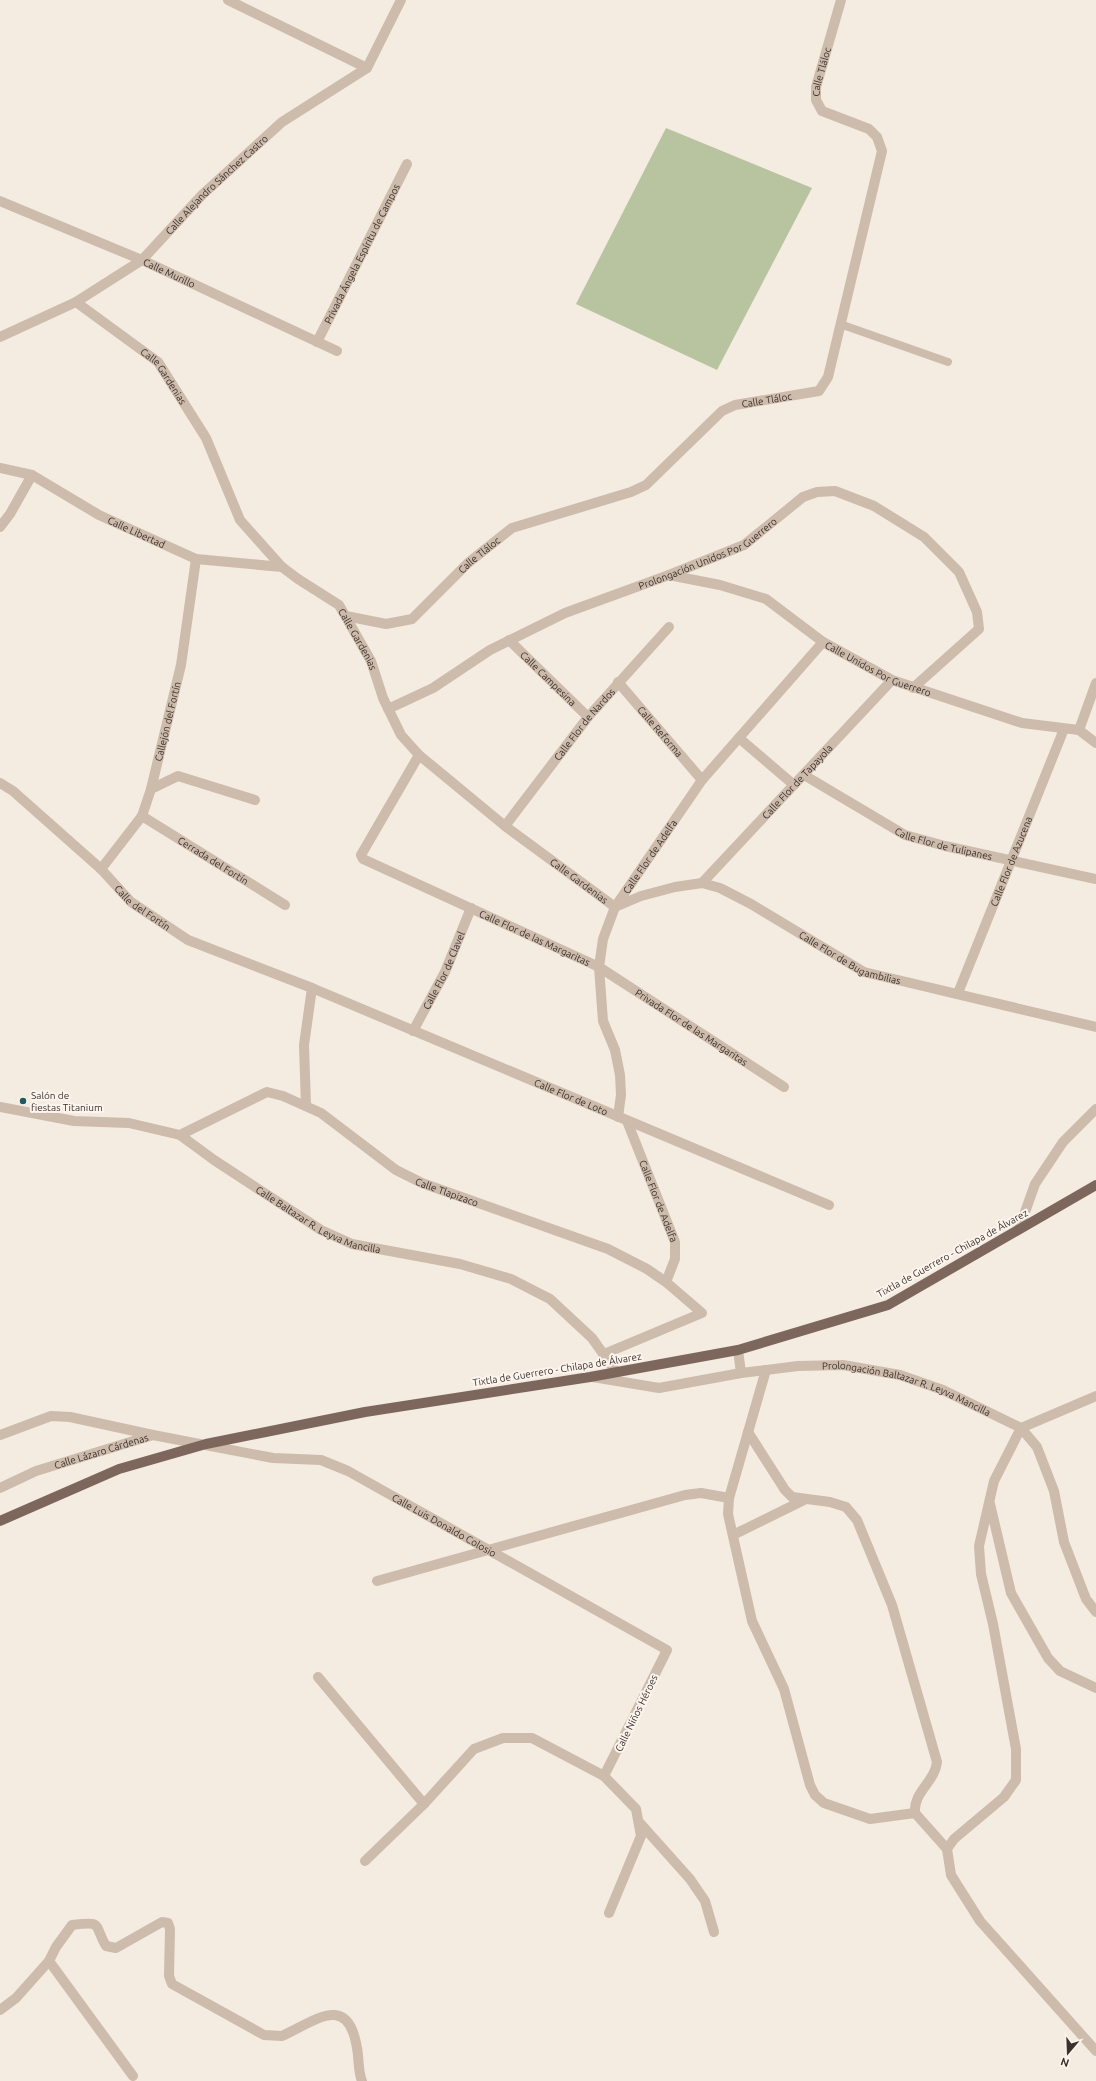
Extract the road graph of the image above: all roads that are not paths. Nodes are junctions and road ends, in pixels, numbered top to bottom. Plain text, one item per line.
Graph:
1 (228, 0) edge
2 (401, 0) edge
3 (841, 0) edge
4 (367, 68) junction
5 (407, 164) dead end
6 (0, 201) edge
7 (142, 260) junction
8 (76, 302) junction
9 (840, 324) junction
10 (0, 337) edge
11 (317, 342) junction
12 (337, 351) dead end
13 (948, 362) dead end
14 (0, 468) edge
15 (32, 475) junction
16 (0, 527) edge
17 (196, 559) junction
18 (282, 567) junction
19 (669, 575) junction
20 (346, 616) junction
21 (669, 627) dead end
22 (509, 640) junction
23 (824, 642) junction
24 (892, 680) junction
25 (618, 682) junction
26 (1096, 683) edge
27 (913, 688) junction
28 (388, 709) junction
29 (588, 716) junction
30 (1064, 729) junction
31 (1079, 730) junction
32 (739, 738) junction
33 (1096, 743) edge
34 (419, 755) junction
35 (804, 775) junction
36 (702, 780) junction
37 (0, 783) edge
38 (794, 785) junction
39 (151, 789) junction
40 (255, 800) dead end
41 (142, 816) junction
42 (505, 826) junction
43 (1012, 859) junction
44 (101, 869) junction
45 (1096, 879) edge
46 (702, 883) junction
47 (285, 905) dead end
48 (615, 907) junction
49 (471, 908) junction
50 (599, 967) junction
51 (312, 988) junction
52 (958, 993) junction
53 (1096, 1027) edge
54 (413, 1031) junction
55 (784, 1087) dead end
56 (306, 1106) junction
57 (0, 1107) edge
58 (1096, 1109) edge
59 (623, 1119) junction
60 (180, 1135) junction
61 (1096, 1185) edge
62 (829, 1205) dead end
63 (1020, 1229) junction
64 (666, 1282) junction
65 (738, 1350) junction
66 (604, 1354) junction
67 (766, 1370) junction
68 (616, 1372) junction
69 (741, 1373) junction
70 (590, 1377) junction
71 (1096, 1396) edge
72 (1021, 1428) junction
73 (748, 1432) junction
74 (0, 1435) edge
75 (153, 1435) junction
76 (206, 1444) junction
77 (0, 1488) edge
78 (729, 1498) junction
79 (804, 1500) junction
80 (989, 1502) junction
81 (0, 1521) edge
82 (732, 1535) junction
83 (488, 1550) junction
84 (377, 1581) dead end
85 (1096, 1612) edge
86 (667, 1650) joint
87 (318, 1677) dead end
88 (1096, 1688) edge
89 (604, 1776) junction
90 (424, 1804) junction
91 (915, 1813) junction
92 (640, 1823) junction
93 (947, 1853) junction
94 (365, 1861) dead end
95 (609, 1913) dead end
96 (714, 1932) dead end
97 (50, 1961) junction
98 (0, 2010) edge
99 (1096, 2051) edge
100 (133, 2076) dead end
101 (362, 2081) edge

1 - 4 street
2 - 4 street
3 - 9 street, Calle Tláloc
4 - 7 street, Calle Alejandro Sánchez Castro
5 - 11 street, Privada Ángela Espíritu de Campos
6 - 7 street, Calle Murillo
7 - 8 street, Calle Alejandro Sánchez Castro
7 - 11 street, Calle Murillo
8 - 10 street, Calle Alejandro Sánchez Castro
8 - 18 street, Calle Gardenias
9 - 13 lane
9 - 20 street, Calle Tláloc
11 - 12 street, Calle Murillo
14 - 15 street, Calle Libertad
15 - 16 street
15 - 17 street, Calle Libertad
17 - 18 street, Calle Libertad
17 - 39 street, Callejón del Fortín
18 - 20 street, Calle Gardenias
19 - 22 street, Prolongación Unidos Por Guerrero
19 - 23 street, Calle Unidos Por Guerrero
19 - 27 street, Prolongación Unidos Por Guerrero
20 - 28 street, Calle Gardenias
21 - 25 street, Calle Flor de Nardos
22 - 28 street, Prolongación Unidos Por Guerrero
22 - 29 street, Calle Campesina
23 - 24 street, Calle Unidos Por Guerrero
23 - 32 street, Calle Flor de Adelfa
24 - 27 street, Calle Unidos Por Guerrero
24 - 35 street, Calle Flor de Tapayola
25 - 29 street, Calle Flor de Nardos
25 - 36 street, Calle Reforma
26 - 31 street
27 - 30 street, Calle Unidos Por Guerrero
28 - 34 street, Calle Gardenias
29 - 42 street, Calle Flor de Nardos
30 - 31 street, Calle Unidos Por Guerrero
30 - 43 street, Calle Flor de Azucena
31 - 33 street
32 - 36 street, Calle Flor de Adelfa
32 - 38 street
34 - 42 street, Calle Gardenias
34 - 49 street
35 - 38 street, Calle Flor de Tapayola
35 - 43 street, Calle Flor de Tulipanes
36 - 48 street, Calle Flor de Adelfa
37 - 44 street, Calle del Fortín
38 - 46 street, Calle Flor de Tapayola
39 - 40 street
39 - 41 street, Callejón del Fortín
41 - 44 street, Callejón del Fortín
41 - 47 street, Cerrada del Fortín
42 - 48 street, Calle Gardenias
43 - 45 street, Calle Flor de Tulipanes
43 - 52 street, Calle Flor de Azucena
44 - 51 street, Calle del Fortín
46 - 48 street, Calle Flor de Bugambilias
46 - 52 street, Calle Flor de Bugambilias
48 - 50 street, Calle Flor de Adelfa
49 - 50 street, Calle Flor de las Margaritas
49 - 54 street, Calle Flor de Clavel
50 - 55 street, Privada Flor de las Margaritas
50 - 59 street, Calle Flor de Adelfa
51 - 54 street, Calle Flor de Loto
51 - 56 street
52 - 53 street, Calle Flor de Bugambilias
54 - 59 street, Calle Flor de Loto
56 - 60 street, Calle Tlapizaco
56 - 64 street, Calle Tlapizaco
57 - 60 street, Calle Baltazar R. Leyva Mancilla
58 - 63 street
59 - 62 street, Calle Flor de Loto
59 - 64 street, Calle Flor de Adelfa
60 - 66 street, Calle Baltazar R. Leyva Mancilla
61 - 63 main road, Tixtla de Guerrero - Chilapa de Álvarez
63 - 65 main road, Tixtla de Guerrero - Chilapa de Álvarez
64 - 66 street, Calle Tlapizaco
65 - 68 main road, Tixtla de Guerrero - Chilapa de Álvarez
65 - 69 street
66 - 68 street, Calle Baltazar R. Leyva Mancilla
67 - 69 street, Prolongación Baltazar R. Leyva Mancilla
67 - 72 street, Prolongación Baltazar R. Leyva Mancilla
67 - 73 street
68 - 70 main road, Tixtla de Guerrero - Chilapa de Álvarez
69 - 70 street, Prolongación Baltazar R. Leyva Mancilla
70 - 76 main road, Tixtla de Guerrero - Chilapa de Álvarez
71 - 72 street
72 - 80 street
72 - 85 street, Prolongación Baltazar R. Leyva Mancilla
73 - 78 street
73 - 79 street
74 - 75 street
75 - 76 street, Calle Lázaro Cárdenas
75 - 77 street, Calle Lázaro Cárdenas
76 - 81 main road, Tixtla de Guerrero - Chilapa de Álvarez
76 - 83 street, Calle Luis Donaldo Colosio
78 - 82 street
78 - 83 street
79 - 82 street
79 - 91 street
80 - 88 street
80 - 93 street
82 - 91 street
83 - 84 street
83 - 86 street, Calle Luis Donaldo Colosio
86 - 89 street, Calle Niños Héroes
87 - 90 street
89 - 90 street
89 - 92 street
90 - 94 street
91 - 93 street
92 - 95 street
92 - 96 street
93 - 99 street
97 - 98 street
97 - 100 street
97 - 101 street

